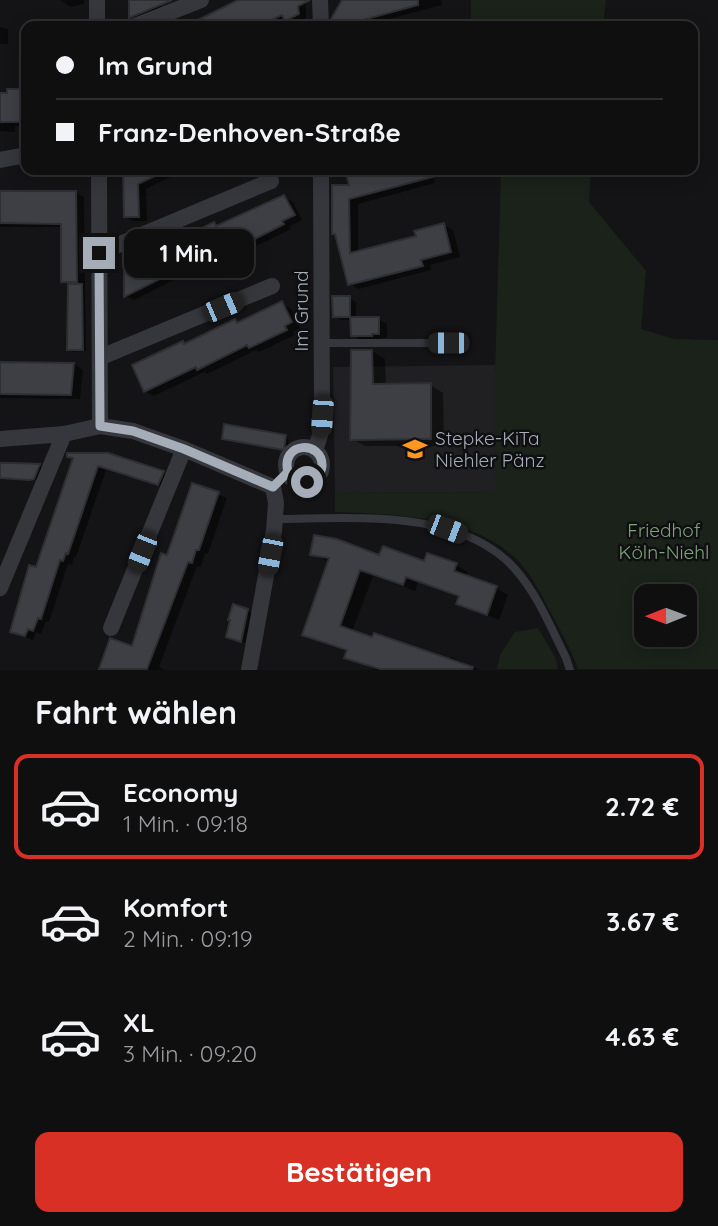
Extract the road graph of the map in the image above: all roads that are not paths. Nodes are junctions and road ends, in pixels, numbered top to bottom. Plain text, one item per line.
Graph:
1 (97, 0) edge
2 (201, 0) edge
3 (320, 0) edge
4 (97, 21) edge
5 (148, 21) edge
6 (320, 21) edge
7 (21, 156) edge
8 (0, 160) edge
9 (99, 175) edge
10 (321, 175) edge
11 (271, 181) dead end
12 (99, 253) junction
13 (272, 286) dead end
14 (322, 343) junction
15 (448, 343) dead end
16 (101, 357) junction
17 (100, 426) junction
18 (64, 434) junction
19 (0, 439) edge
20 (184, 449) junction
21 (315, 451) junction
22 (288, 472) junction
23 (273, 487) junction
24 (275, 519) junction
25 (0, 588) edge
26 (111, 628) dead end
27 (249, 670) edge
28 (570, 670) edge

1 - 4 street
2 - 5 street
3 - 6 street
7 - 8 street
9 - 12 street
10 - 14 street, Im Grund
11 - 12 street
12 - 16 street
13 - 16 street
14 - 15 lane
14 - 21 street, Im Grund
16 - 17 street
17 - 18 street
17 - 20 street
18 - 19 street
18 - 25 street
20 - 23 street
20 - 26 street
21 - 22 street
21 - 22 street, Im Grund
22 - 23 street
23 - 24 street
24 - 27 street
24 - 28 lane

